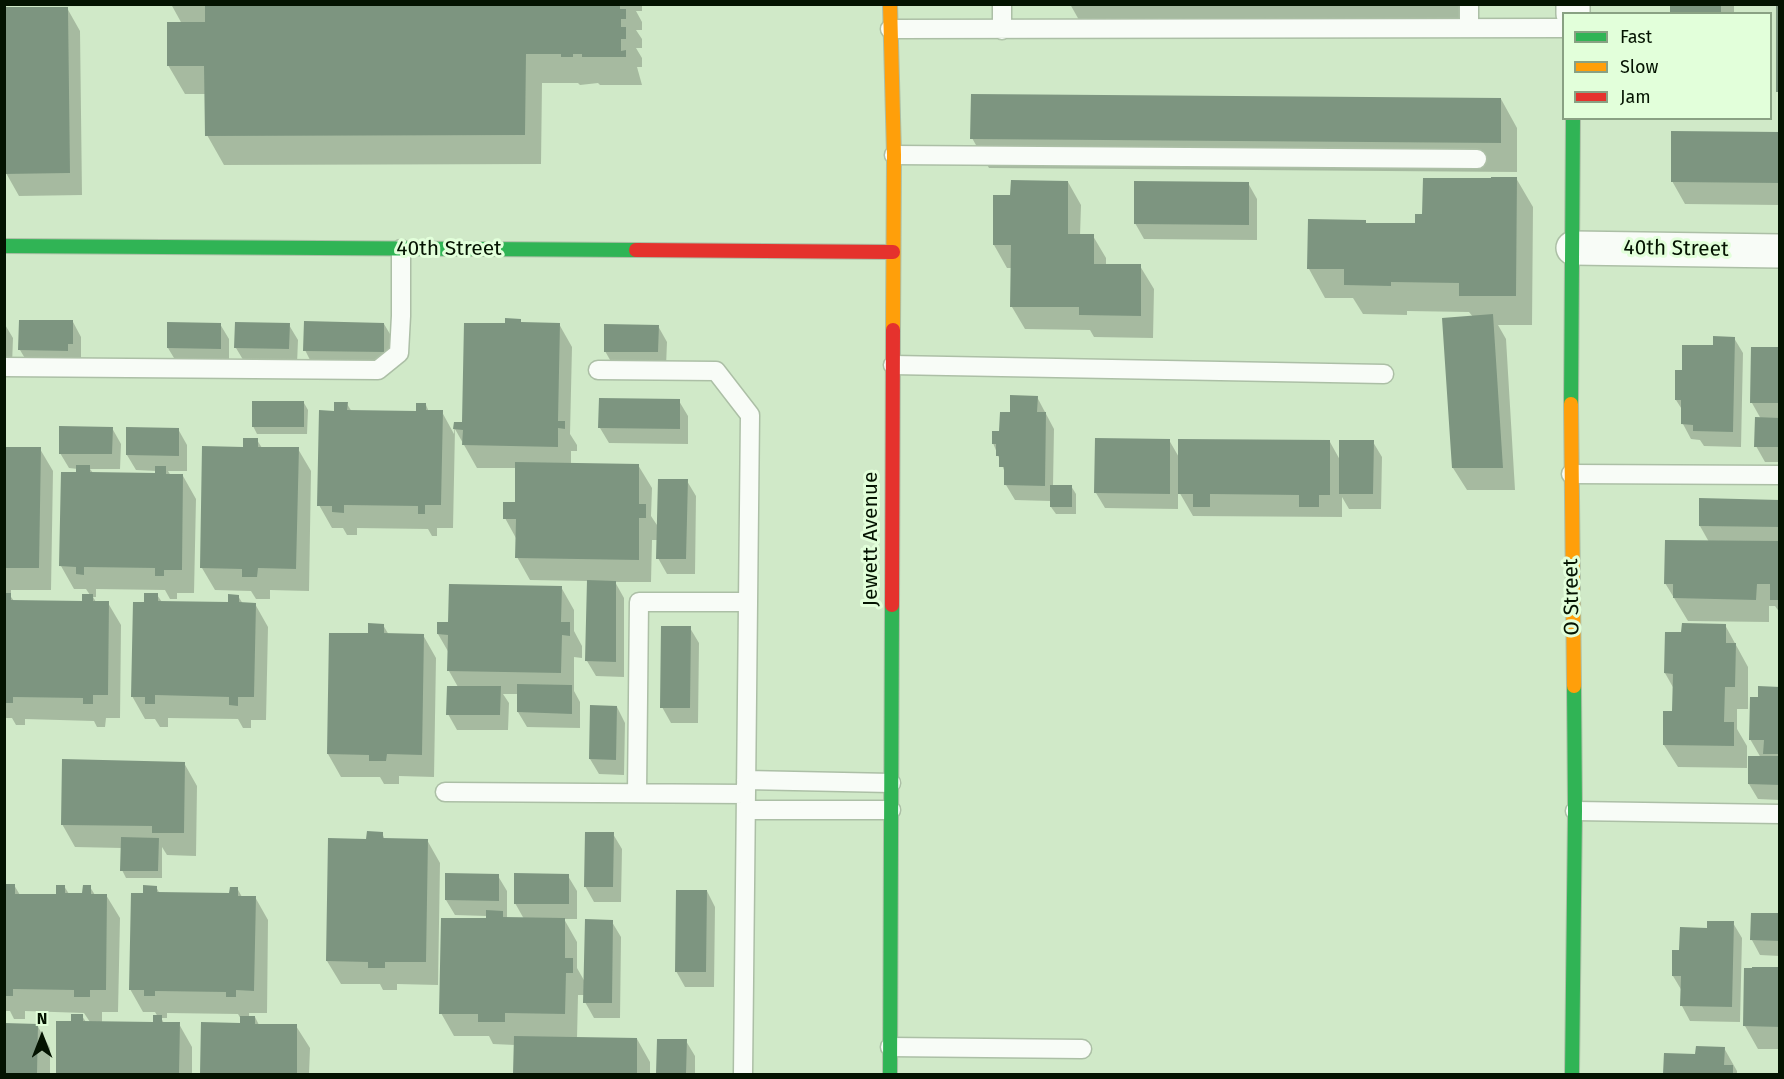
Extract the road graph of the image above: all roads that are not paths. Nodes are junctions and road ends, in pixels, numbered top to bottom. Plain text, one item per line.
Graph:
1 (890, 4) edge
2 (1002, 4) edge
3 (1469, 4) edge
4 (1469, 28) junction
5 (1562, 28) edge
6 (890, 29) junction
7 (1002, 30) junction
8 (1573, 120) edge
9 (894, 155) junction
10 (1477, 159) dead end
11 (4, 246) edge
12 (1573, 248) junction
13 (401, 249) junction
14 (1779, 251) edge
15 (893, 252) junction
16 (893, 365) junction
17 (4, 367) edge
18 (598, 370) dead end
19 (1384, 374) dead end
20 (1571, 474) junction
21 (1779, 475) edge
22 (748, 602) junction
23 (891, 783) junction
24 (445, 792) dead end
25 (637, 793) junction
26 (746, 795) junction
27 (891, 810) junction
28 (1575, 811) junction
29 (1779, 814) edge
30 (890, 1047) junction
31 (1082, 1049) dead end
32 (743, 1074) edge
33 (890, 1074) edge
34 (1572, 1074) edge

1 - 6 street, Jewett Avenue
2 - 7 lane
3 - 4 lane
4 - 5 lane
4 - 7 lane
6 - 7 lane
6 - 9 street, Jewett Avenue
8 - 12 street, O Street
9 - 10 lane
9 - 15 street, Jewett Avenue
11 - 13 street, 40th Street
12 - 14 street, 40th Street
12 - 20 street, O Street
13 - 15 street, 40th Street
13 - 17 lane
15 - 16 street, Jewett Avenue
16 - 19 lane
16 - 23 street, Jewett Avenue
18 - 22 lane
20 - 21 lane
20 - 28 street, O Street
22 - 25 lane
22 - 26 lane
23 - 26 lane
23 - 27 street, Jewett Avenue
24 - 25 lane
25 - 26 lane
26 - 27 lane
26 - 32 lane
27 - 30 street, Jewett Avenue
28 - 29 lane
28 - 34 street, O Street
30 - 31 lane
30 - 33 street, Jewett Avenue

